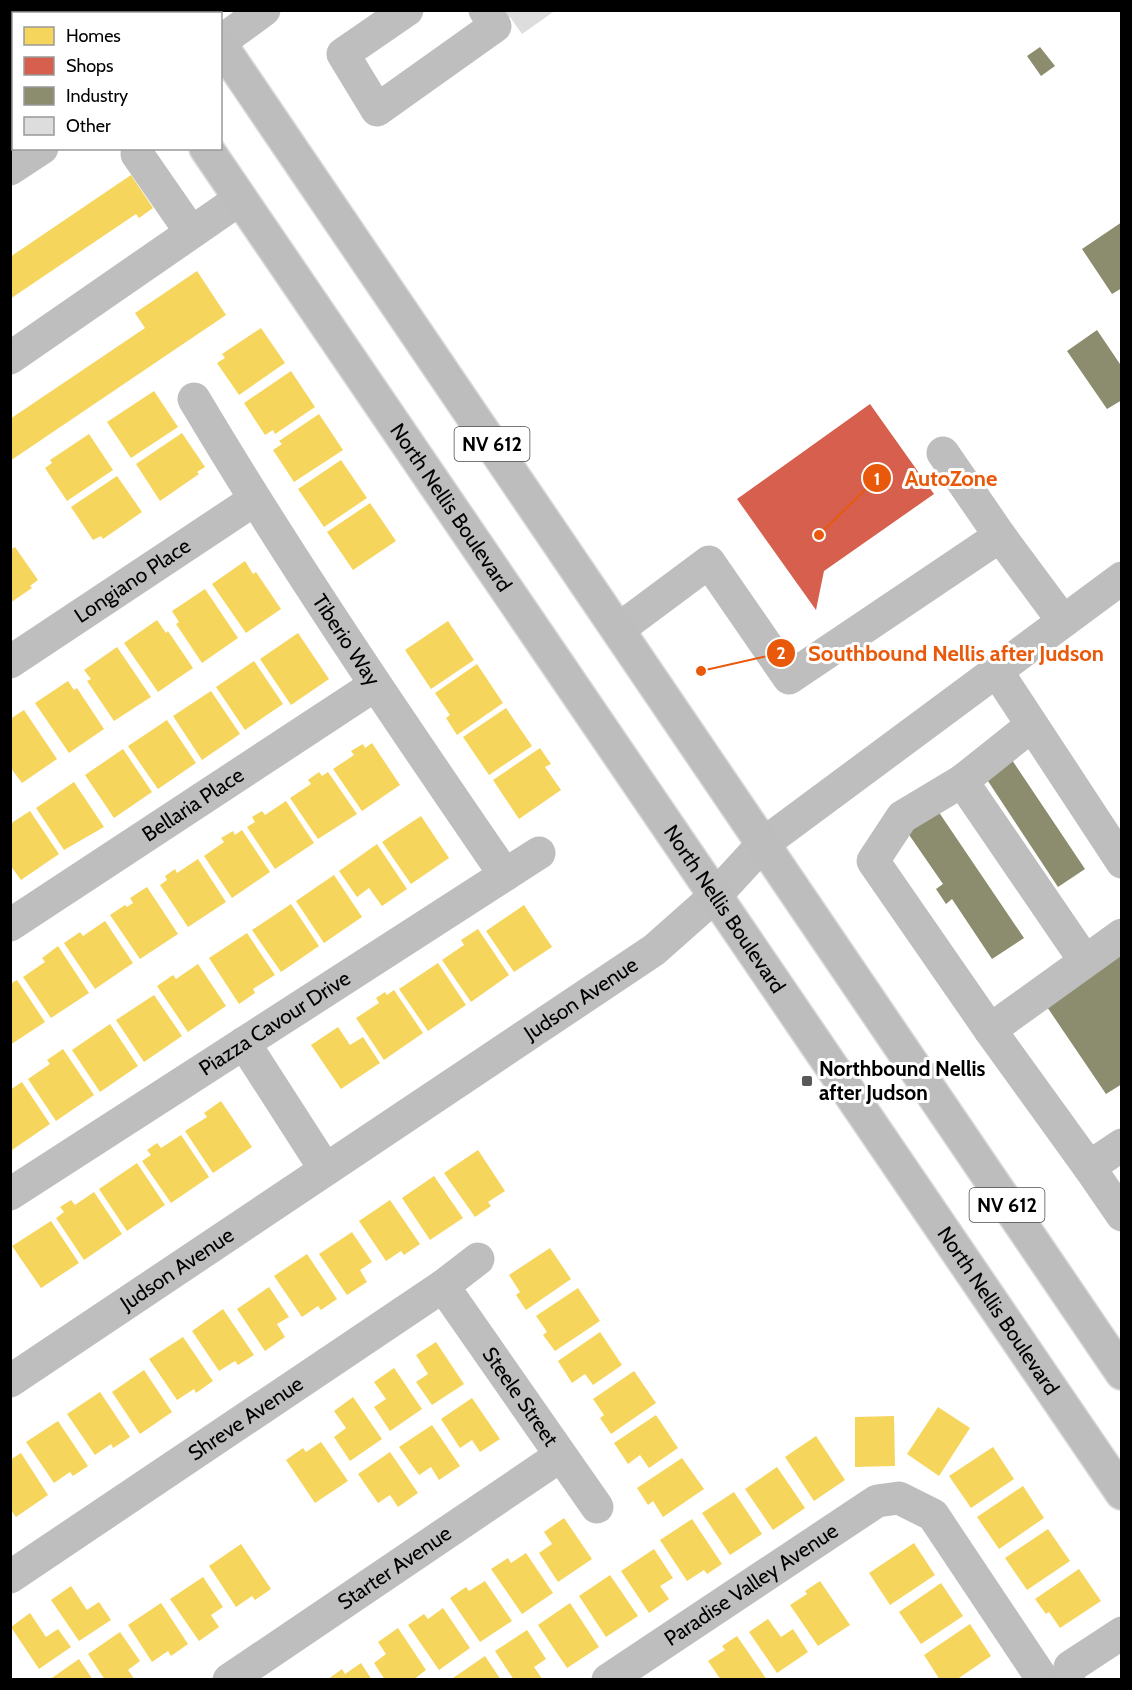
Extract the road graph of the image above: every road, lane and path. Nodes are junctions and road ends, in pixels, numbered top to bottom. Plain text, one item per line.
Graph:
1 (264, 10) edge
2 (407, 10) edge
3 (485, 10) edge
4 (222, 42) edge
5 (222, 46) edge
6 (39, 150) edge
7 (207, 150) edge
8 (137, 154) dead end
9 (10, 169) edge
10 (240, 199) junction
11 (191, 232) junction
12 (10, 358) edge
13 (194, 399) dead end
14 (943, 453) dead end
15 (254, 500) junction
16 (1000, 536) junction
17 (1122, 578) edge
18 (1062, 621) junction
19 (619, 629) junction
20 (10, 662) edge
21 (996, 670) junction
22 (375, 685) junction
23 (1031, 726) junction
24 (962, 781) junction
25 (763, 844) junction
26 (539, 853) dead end
27 (1122, 862) edge
28 (505, 875) junction
29 (715, 896) junction
30 (10, 925) edge
31 (1122, 935) edge
32 (1085, 961) junction
33 (990, 1030) junction
34 (244, 1043) junction
35 (1122, 1145) edge
36 (1089, 1167) junction
37 (325, 1169) junction
38 (10, 1194) edge
39 (1122, 1215) edge
40 (478, 1259) dead end
41 (443, 1286) junction
42 (1122, 1373) edge
43 (10, 1381) edge
44 (560, 1456) junction
45 (1122, 1492) edge
46 (597, 1507) dead end
47 (10, 1577) edge
48 (1119, 1640) edge
49 (229, 1680) edge
50 (608, 1680) edge
51 (1043, 1680) edge
52 (1068, 1680) edge

1 - 4 street
2 - 3 street
5 - 19 main road, NV 612
6 - 9 street
7 - 10 main road, North Nellis Boulevard / NV 612
8 - 11 street
10 - 11 street
10 - 29 main road, North Nellis Boulevard / NV 612
11 - 12 street
13 - 15 street, Tiberio Way
14 - 16 street
15 - 20 street, Longiano Place
15 - 22 street, Tiberio Way
16 - 18 street
16 - 19 street
17 - 18 street, Judson Avenue
18 - 21 street, Judson Avenue
19 - 25 main road, NV 612
21 - 23 street
21 - 25 street, Judson Avenue
22 - 28 street, Tiberio Way
22 - 30 street, Bellaria Place
23 - 24 street
23 - 27 street
24 - 32 street
24 - 33 street
25 - 29 street, Judson Avenue
25 - 42 main road, NV 612
26 - 28 street, Piazza Cavour Drive
28 - 34 street, Piazza Cavour Drive
29 - 37 street, Judson Avenue
29 - 45 main road, North Nellis Boulevard / NV 612
31 - 32 street
32 - 33 street
33 - 36 street
34 - 37 street
34 - 38 street, Piazza Cavour Drive
35 - 36 street
36 - 39 street
37 - 43 street, Judson Avenue
40 - 41 street, Shreve Avenue
41 - 44 street, Steele Street
41 - 47 street, Shreve Avenue
44 - 46 street, Steele Street
44 - 49 street, Starter Avenue
48 - 52 street
50 - 51 street, Paradise Valley Avenue

